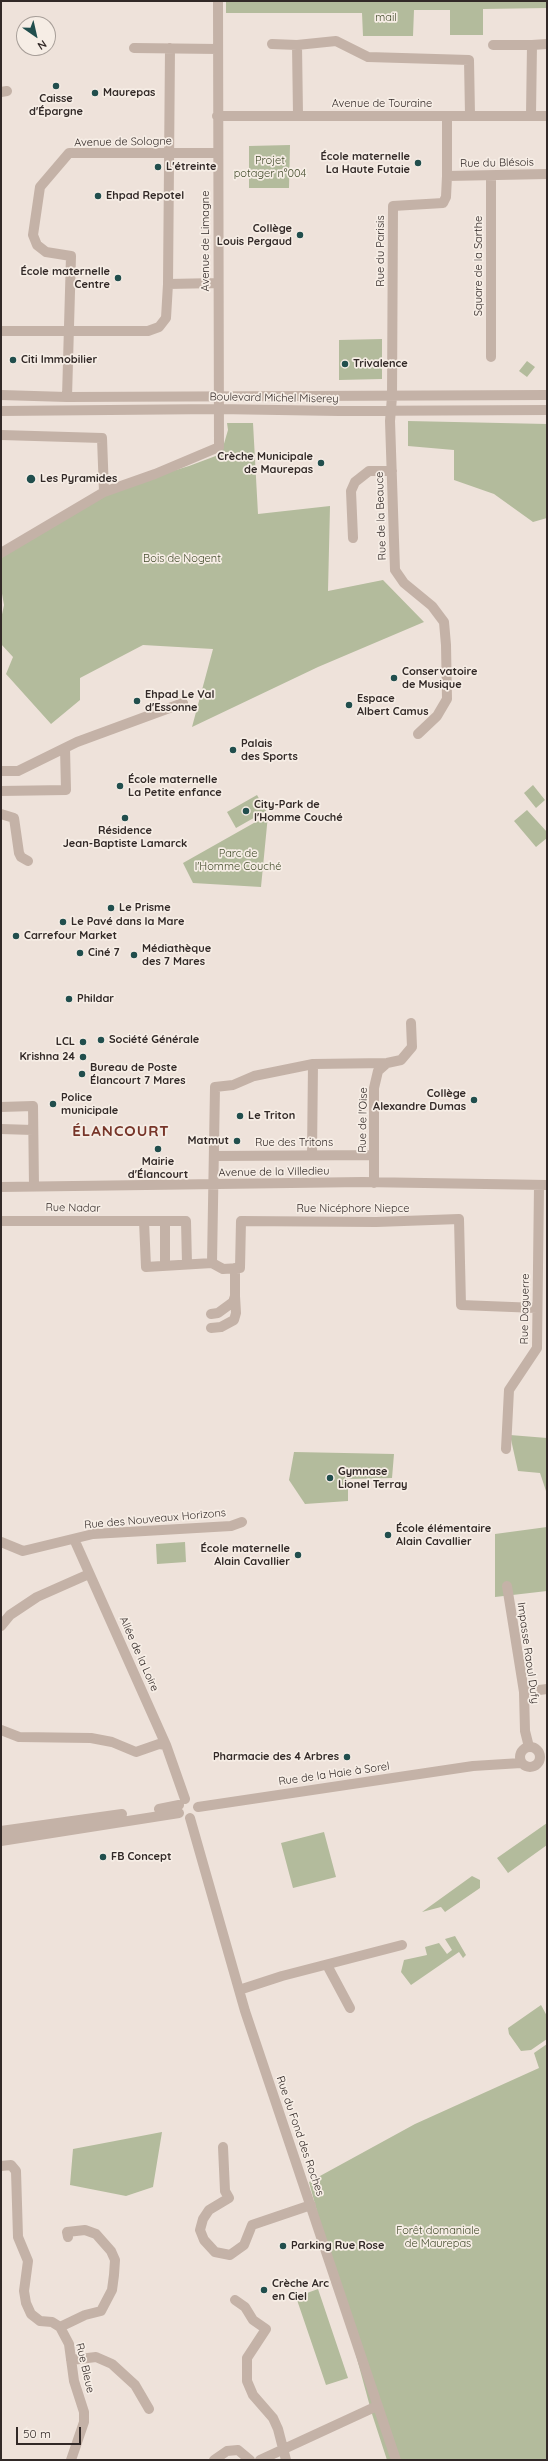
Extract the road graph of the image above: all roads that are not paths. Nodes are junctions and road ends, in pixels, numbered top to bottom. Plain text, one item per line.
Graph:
1 (218, 1) edge
2 (272, 44) dead end
3 (547, 44) edge
4 (297, 45) junction
5 (493, 45) dead end
6 (532, 45) junction
7 (134, 48) dead end
8 (170, 48) junction
9 (218, 49) junction
10 (470, 115) junction
11 (217, 116) junction
12 (298, 116) junction
13 (447, 116) junction
14 (531, 116) junction
15 (547, 116) edge
16 (170, 153) junction
17 (218, 153) junction
18 (547, 174) edge
19 (447, 176) junction
20 (491, 176) junction
21 (217, 283) junction
22 (168, 284) junction
23 (1, 331) edge
24 (70, 332) junction
25 (491, 357) dead end
26 (1, 395) edge
27 (547, 395) edge
28 (67, 397) junction
29 (392, 397) junction
30 (218, 398) junction
31 (218, 408) junction
32 (547, 410) edge
33 (391, 411) junction
34 (1, 412) edge
35 (1, 435) edge
36 (392, 471) junction
37 (104, 492) junction
38 (353, 538) dead end
39 (1, 553) edge
40 (183, 703) dead end
41 (418, 734) dead end
42 (66, 748) junction
43 (1, 771) edge
44 (1, 792) edge
45 (1, 814) edge
46 (28, 861) dead end
47 (411, 1023) dead end
48 (387, 1063) junction
49 (313, 1064) junction
50 (1, 1107) edge
51 (1, 1129) edge
52 (33, 1130) junction
53 (312, 1155) junction
54 (374, 1155) junction
55 (215, 1156) junction
56 (374, 1183) junction
57 (214, 1185) junction
58 (34, 1186) junction
59 (543, 1186) edge
60 (1, 1187) edge
61 (1, 1221) edge
62 (144, 1221) junction
63 (165, 1221) junction
64 (187, 1264) junction
65 (212, 1264) junction
66 (165, 1266) junction
67 (235, 1268) junction
68 (235, 1296) junction
69 (537, 1308) junction
70 (211, 1314) dead end
71 (211, 1328) dead end
72 (506, 1449) dead end
73 (242, 1522) dead end
74 (74, 1539) junction
75 (1, 1542) edge
76 (89, 1574) junction
77 (507, 1586) dead end
78 (1, 1626) edge
79 (547, 1689) edge
80 (524, 1692) junction
81 (1, 1730) edge
82 (166, 1745) junction
83 (538, 1750) edge
84 (520, 1753) junction
85 (543, 1761) edge
86 (521, 1763) junction
87 (474, 1766) junction
88 (181, 1806) junction
89 (198, 1807) junction
90 (190, 1818) junction
91 (1, 1831) edge
92 (1, 1841) edge
93 (402, 1945) dead end
94 (327, 1965) junction
95 (239, 1990) junction
96 (350, 2008) dead end
97 (223, 2147) dead end
98 (1, 2166) edge
99 (311, 2205) junction
100 (68, 2238) dead end
101 (235, 2300) dead end
102 (60, 2327) junction
103 (71, 2360) junction
104 (377, 2406) junction
105 (149, 2409) dead end
106 (282, 2448) junction
107 (71, 2460) edge
108 (214, 2460) edge
109 (250, 2460) edge
110 (260, 2460) edge
111 (286, 2460) edge
112 (396, 2460) edge

1 - 9 street, Avenue de Limagne
2 - 4 street
3 - 6 street
4 - 10 street
4 - 12 street
5 - 6 street
6 - 14 street
7 - 8 street
8 - 9 street
8 - 16 street
9 - 11 street, Avenue de Limagne
10 - 13 street, Avenue de Touraine
10 - 14 street, Avenue de Touraine
11 - 12 street, Avenue de Touraine
11 - 17 street, Avenue de Limagne
12 - 13 street, Avenue de Touraine
13 - 19 street, Rue du Parisis
14 - 15 street, Avenue de Touraine
16 - 17 street, Avenue de Sologne
16 - 22 street
16 - 24 street, Avenue de Sologne
17 - 21 street, Avenue de Limagne
18 - 20 street, Rue du Blésois
19 - 20 street, Rue du Blésois
19 - 29 street, Rue du Parisis
20 - 25 street, Square de la Sarthe
21 - 22 street
21 - 30 street, Avenue de Limagne
22 - 24 street
23 - 24 street
24 - 28 street, Avenue de Sologne
26 - 28 street, Boulevard Michel Miserey
27 - 29 street, Boulevard Michel Miserey
28 - 30 street, Boulevard Michel Miserey
29 - 30 street, Boulevard Michel Miserey
29 - 33 street, Rue du Parisis
30 - 31 street, Avenue de Limagne
31 - 33 street, Boulevard Michel Miserey
31 - 34 street, Boulevard Michel Miserey
31 - 37 street, Avenue de Limagne
32 - 33 street, Boulevard Michel Miserey
33 - 36 street, Rue de la Beauce
35 - 37 street
36 - 38 street
36 - 41 street, Rue de la Beauce
37 - 39 street
40 - 42 street
42 - 43 street
42 - 44 street
45 - 46 street
47 - 48 street
48 - 49 street
48 - 54 street, Rue de l'Oise
49 - 53 street
49 - 55 street
50 - 52 street
51 - 52 street
52 - 58 street
53 - 54 street, Rue des Tritons
53 - 55 street, Rue des Tritons
54 - 56 street, Rue de l'Oise
55 - 57 street
56 - 57 street, Avenue de la Villedieu
56 - 59 street, Avenue de la Villedieu
57 - 58 street, Avenue de la Villedieu
57 - 65 street
58 - 60 street, Avenue de la Villedieu
59 - 69 street, Rue Daguerre
61 - 62 street, Rue Nadar
62 - 63 street, Rue Nadar
62 - 66 street
63 - 64 street, Rue Nadar
63 - 66 street
64 - 65 street
64 - 66 street
65 - 67 street
67 - 68 street
67 - 69 street, Rue Nicéphore Niepce
68 - 70 street
68 - 71 street
69 - 72 street, Rue Daguerre
73 - 74 street, Rue des Nouveaux Horizons
74 - 75 street, Rue des Nouveaux Horizons
74 - 76 street, Allée de la Loire
76 - 78 street
76 - 82 street, Allée de la Loire
77 - 80 street, Impasse Raoul Dufy
79 - 80 street
80 - 83 street, Impasse Raoul Dufy
81 - 82 street
82 - 88 street, Allée de la Loire
83 - 84 street, Rue de la Haie à Sorel
83 - 85 street, Impasse Raoul Dufy
84 - 86 street
84 - 87 street, Rue de la Haie à Sorel
85 - 86 street, Rue de la Haie à Sorel
86 - 87 street, Rue de la Haie à Sorel
87 - 89 street, Rue de la Haie à Sorel
88 - 89 street
88 - 90 street
88 - 91 street
88 - 92 street
89 - 90 street
90 - 95 street, Rue du Fond des Roches
93 - 94 street
94 - 95 street
94 - 96 street
95 - 99 street, Rue du Fond des Roches
97 - 99 street
98 - 102 street
99 - 104 street, Rue du Fond des Roches
100 - 102 street
101 - 106 street
102 - 103 street, Rue Bleue
103 - 105 street
103 - 107 street, Rue Bleue
104 - 106 street
104 - 112 street, Rue du Fond des Roches
106 - 110 street
106 - 111 street
108 - 109 street

